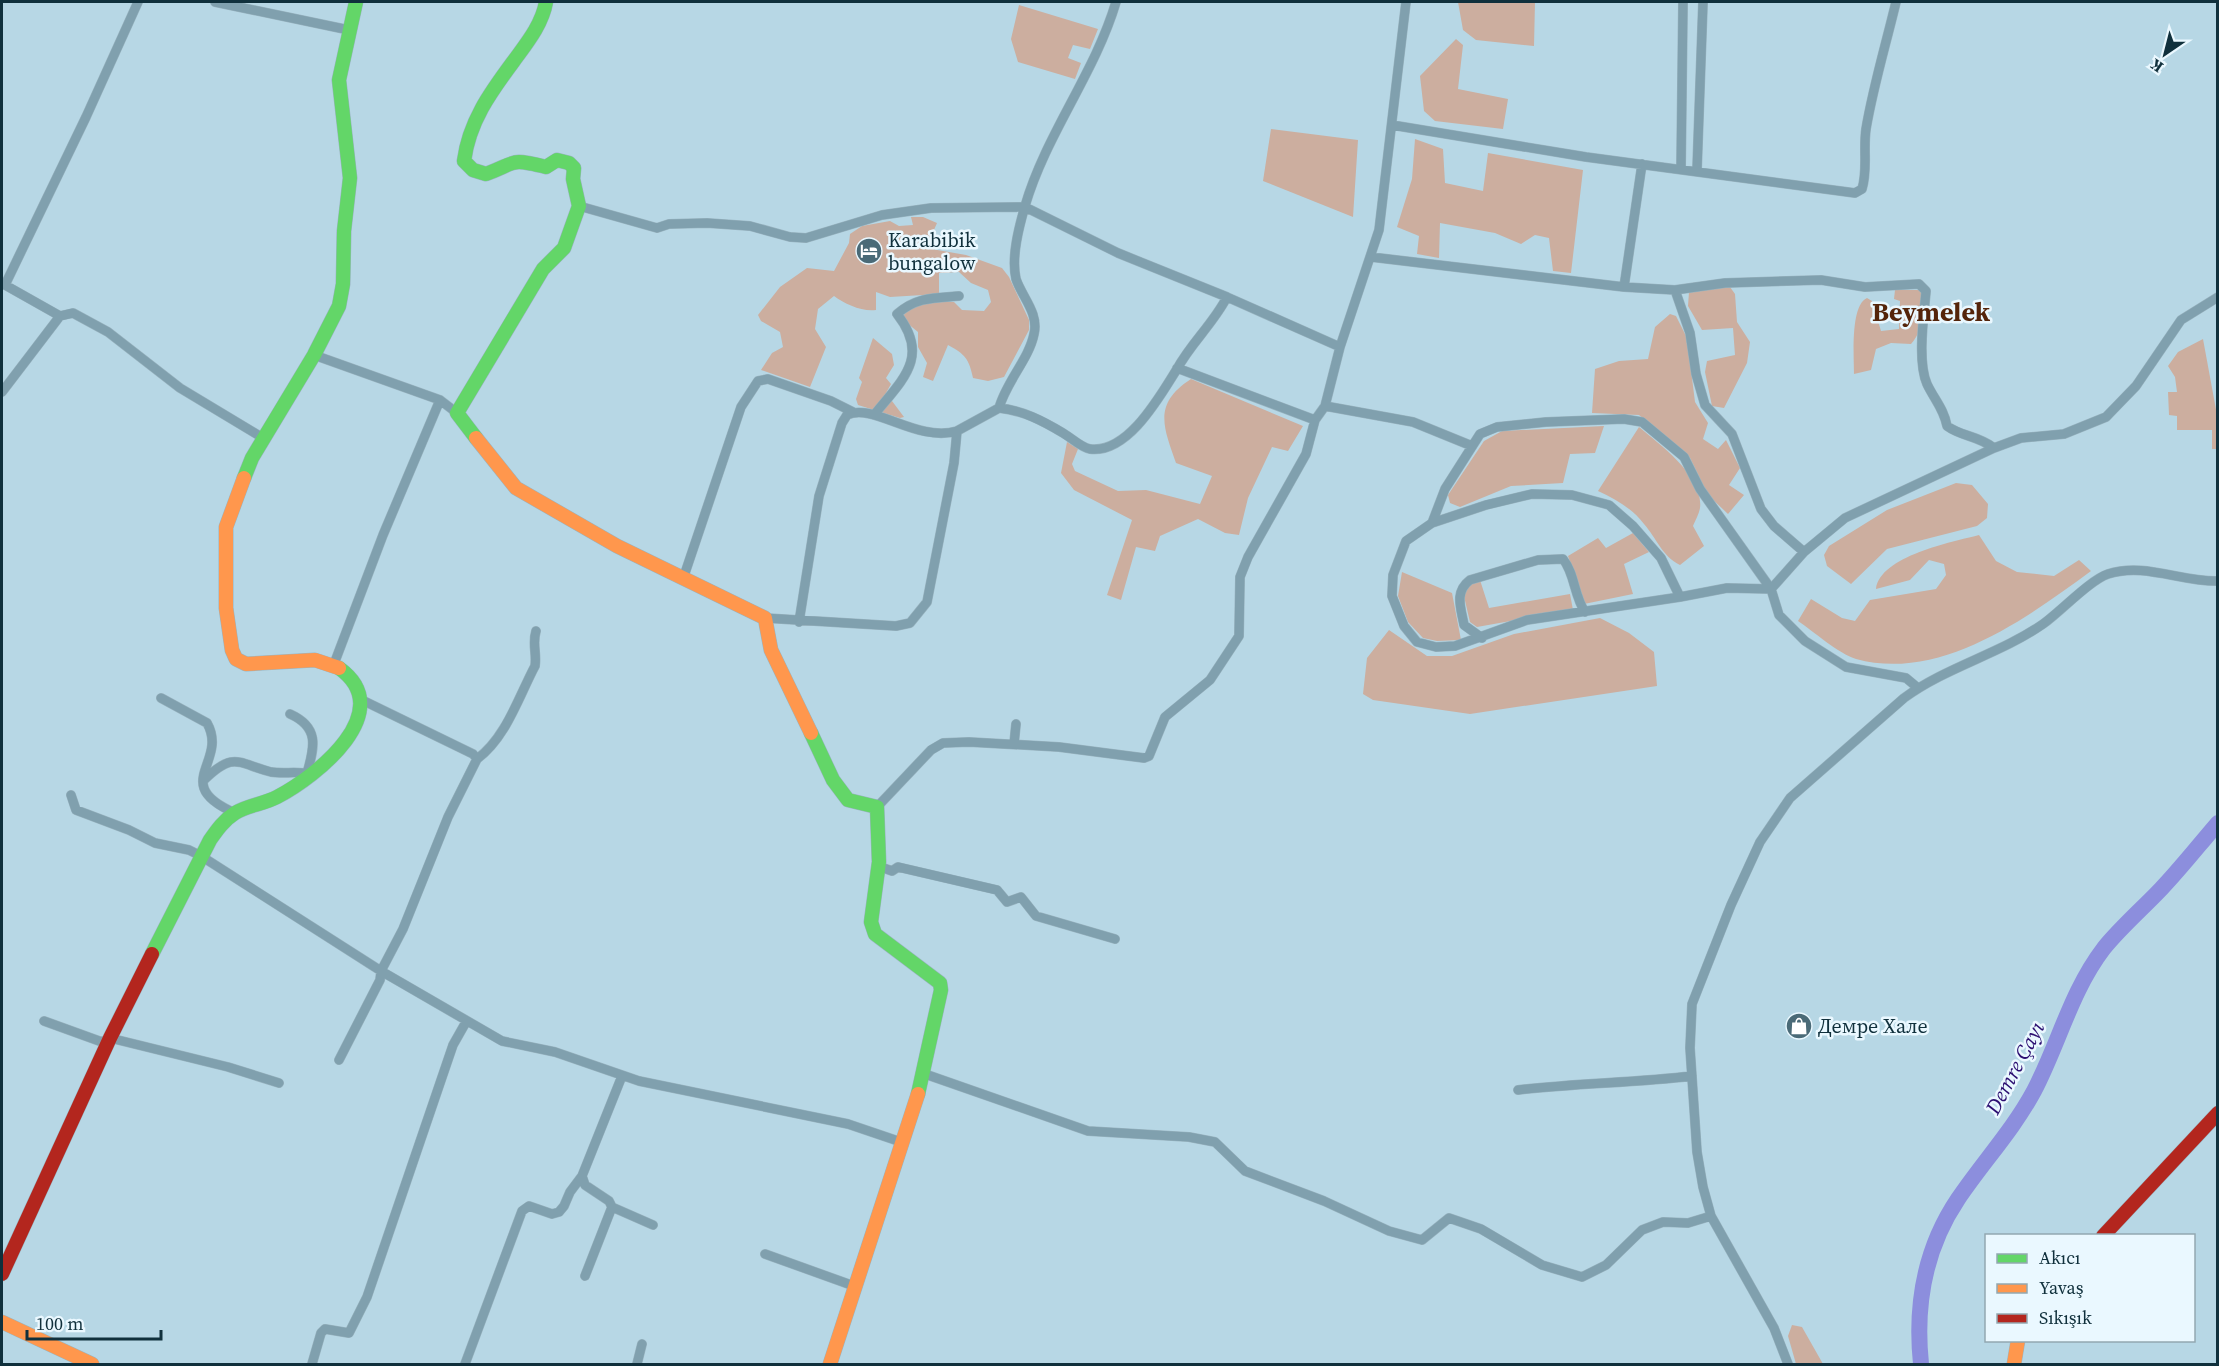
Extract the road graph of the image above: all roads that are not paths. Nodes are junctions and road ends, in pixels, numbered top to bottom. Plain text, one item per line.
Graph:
1 (138, 2) edge
2 (215, 2) edge
3 (356, 2) edge
4 (546, 2) edge
5 (1116, 2) edge
6 (1406, 2) edge
7 (1683, 2) edge
8 (1703, 2) edge
9 (1896, 2) edge
10 (349, 30) junction
11 (1392, 125) junction
12 (1641, 164) junction
13 (1681, 169) junction
14 (1697, 170) junction
15 (579, 206) junction
16 (1025, 207) junction
17 (1371, 257) junction
18 (3, 284) edge
19 (1624, 287) junction
20 (1675, 290) junction
21 (959, 296) dead end
22 (1227, 297) junction
23 (2217, 297) edge
24 (60, 316) junction
25 (1340, 346) junction
26 (314, 355) junction
27 (1177, 368) junction
28 (2, 392) edge
29 (440, 400) junction
30 (1325, 406) junction
31 (999, 408) junction
32 (853, 412) junction
33 (457, 413) junction
34 (873, 415) junction
35 (1315, 420) junction
36 (957, 431) junction
37 (262, 438) junction
38 (1472, 446) junction
39 (1994, 448) junction
40 (1432, 523) junction
41 (1804, 552) junction
42 (683, 579) junction
43 (2217, 581) edge
44 (1771, 589) junction
45 (1680, 597) junction
46 (1585, 612) junction
47 (765, 618) junction
48 (800, 622) junction
49 (536, 631) dead end
50 (1482, 638) junction
51 (334, 664) junction
52 (1918, 688) junction
53 (161, 698) dead end
54 (362, 700) junction
55 (290, 714) dead end
56 (1016, 724) dead end
57 (1014, 744) junction
58 (477, 759) junction
59 (310, 773) junction
60 (203, 781) junction
61 (71, 795) dead end
62 (877, 807) junction
63 (235, 813) junction
64 (201, 856) junction
65 (879, 866) junction
66 (1115, 939) dead end
67 (381, 970) junction
68 (44, 1021) dead end
69 (466, 1022) junction
70 (110, 1038) junction
71 (339, 1060) dead end
72 (925, 1074) junction
73 (622, 1076) junction
74 (1692, 1076) junction
75 (279, 1083) dead end
76 (1518, 1090) dead end
77 (2217, 1113) edge
78 (904, 1143) junction
79 (582, 1176) junction
80 (612, 1208) junction
81 (1711, 1216) junction
82 (653, 1225) dead end
83 (2105, 1234) edge
84 (765, 1254) dead end
85 (2, 1274) edge
86 (585, 1276) dead end
87 (854, 1286) junction
88 (2, 1322) edge
89 (2018, 1342) edge
90 (642, 1344) dead end
91 (92, 1365) edge
92 (312, 1365) edge
93 (465, 1365) edge
94 (637, 1365) edge
95 (830, 1365) edge
96 (1788, 1365) edge
97 (2014, 1365) edge

1 - 18 street
2 - 10 street
3 - 10 street
4 - 15 street
5 - 16 street
6 - 11 street
7 - 13 street
8 - 14 street
9 - 14 street
10 - 26 street
11 - 12 street
11 - 17 street
12 - 13 street
12 - 19 street
13 - 14 street
15 - 16 street
15 - 33 street
16 - 22 street
16 - 31 street
17 - 19 street
17 - 25 street
18 - 24 street
19 - 20 street
20 - 39 street
20 - 41 street
21 - 34 street
22 - 25 street
22 - 27 street
23 - 39 street
24 - 28 street
24 - 37 street
25 - 30 street
26 - 29 street
26 - 37 street
27 - 31 street
27 - 35 street
29 - 33 street
29 - 51 street
30 - 35 street
30 - 38 street
31 - 36 street
32 - 34 street
32 - 42 street
32 - 48 street
33 - 42 street
34 - 36 street
35 - 57 street
36 - 48 street
37 - 51 street
38 - 40 street
38 - 44 street
39 - 41 street
40 - 45 street
40 - 50 street
41 - 44 street
42 - 47 street
43 - 52 street
44 - 45 street
44 - 52 street
45 - 46 street
46 - 50 street
46 - 50 street
47 - 48 street
47 - 62 street
49 - 58 street
51 - 54 street
52 - 74 street
53 - 60 street
54 - 58 street
54 - 59 street
55 - 59 street
56 - 57 street
57 - 62 street
58 - 67 street
59 - 60 street
59 - 63 street
60 - 63 street
61 - 64 street
62 - 65 street
63 - 64 street
64 - 67 street
64 - 70 street
65 - 66 street
65 - 72 street
67 - 69 street
67 - 71 street
68 - 70 street
69 - 73 street
69 - 92 street
70 - 75 street
70 - 85 street
72 - 78 street
72 - 81 street
73 - 78 street
73 - 79 street
74 - 76 street
74 - 81 street
77 - 83 street
78 - 87 street
79 - 80 street
79 - 93 street
80 - 82 street
80 - 86 street
81 - 96 street
84 - 87 street
87 - 95 street
88 - 91 street
89 - 97 street
90 - 94 street

